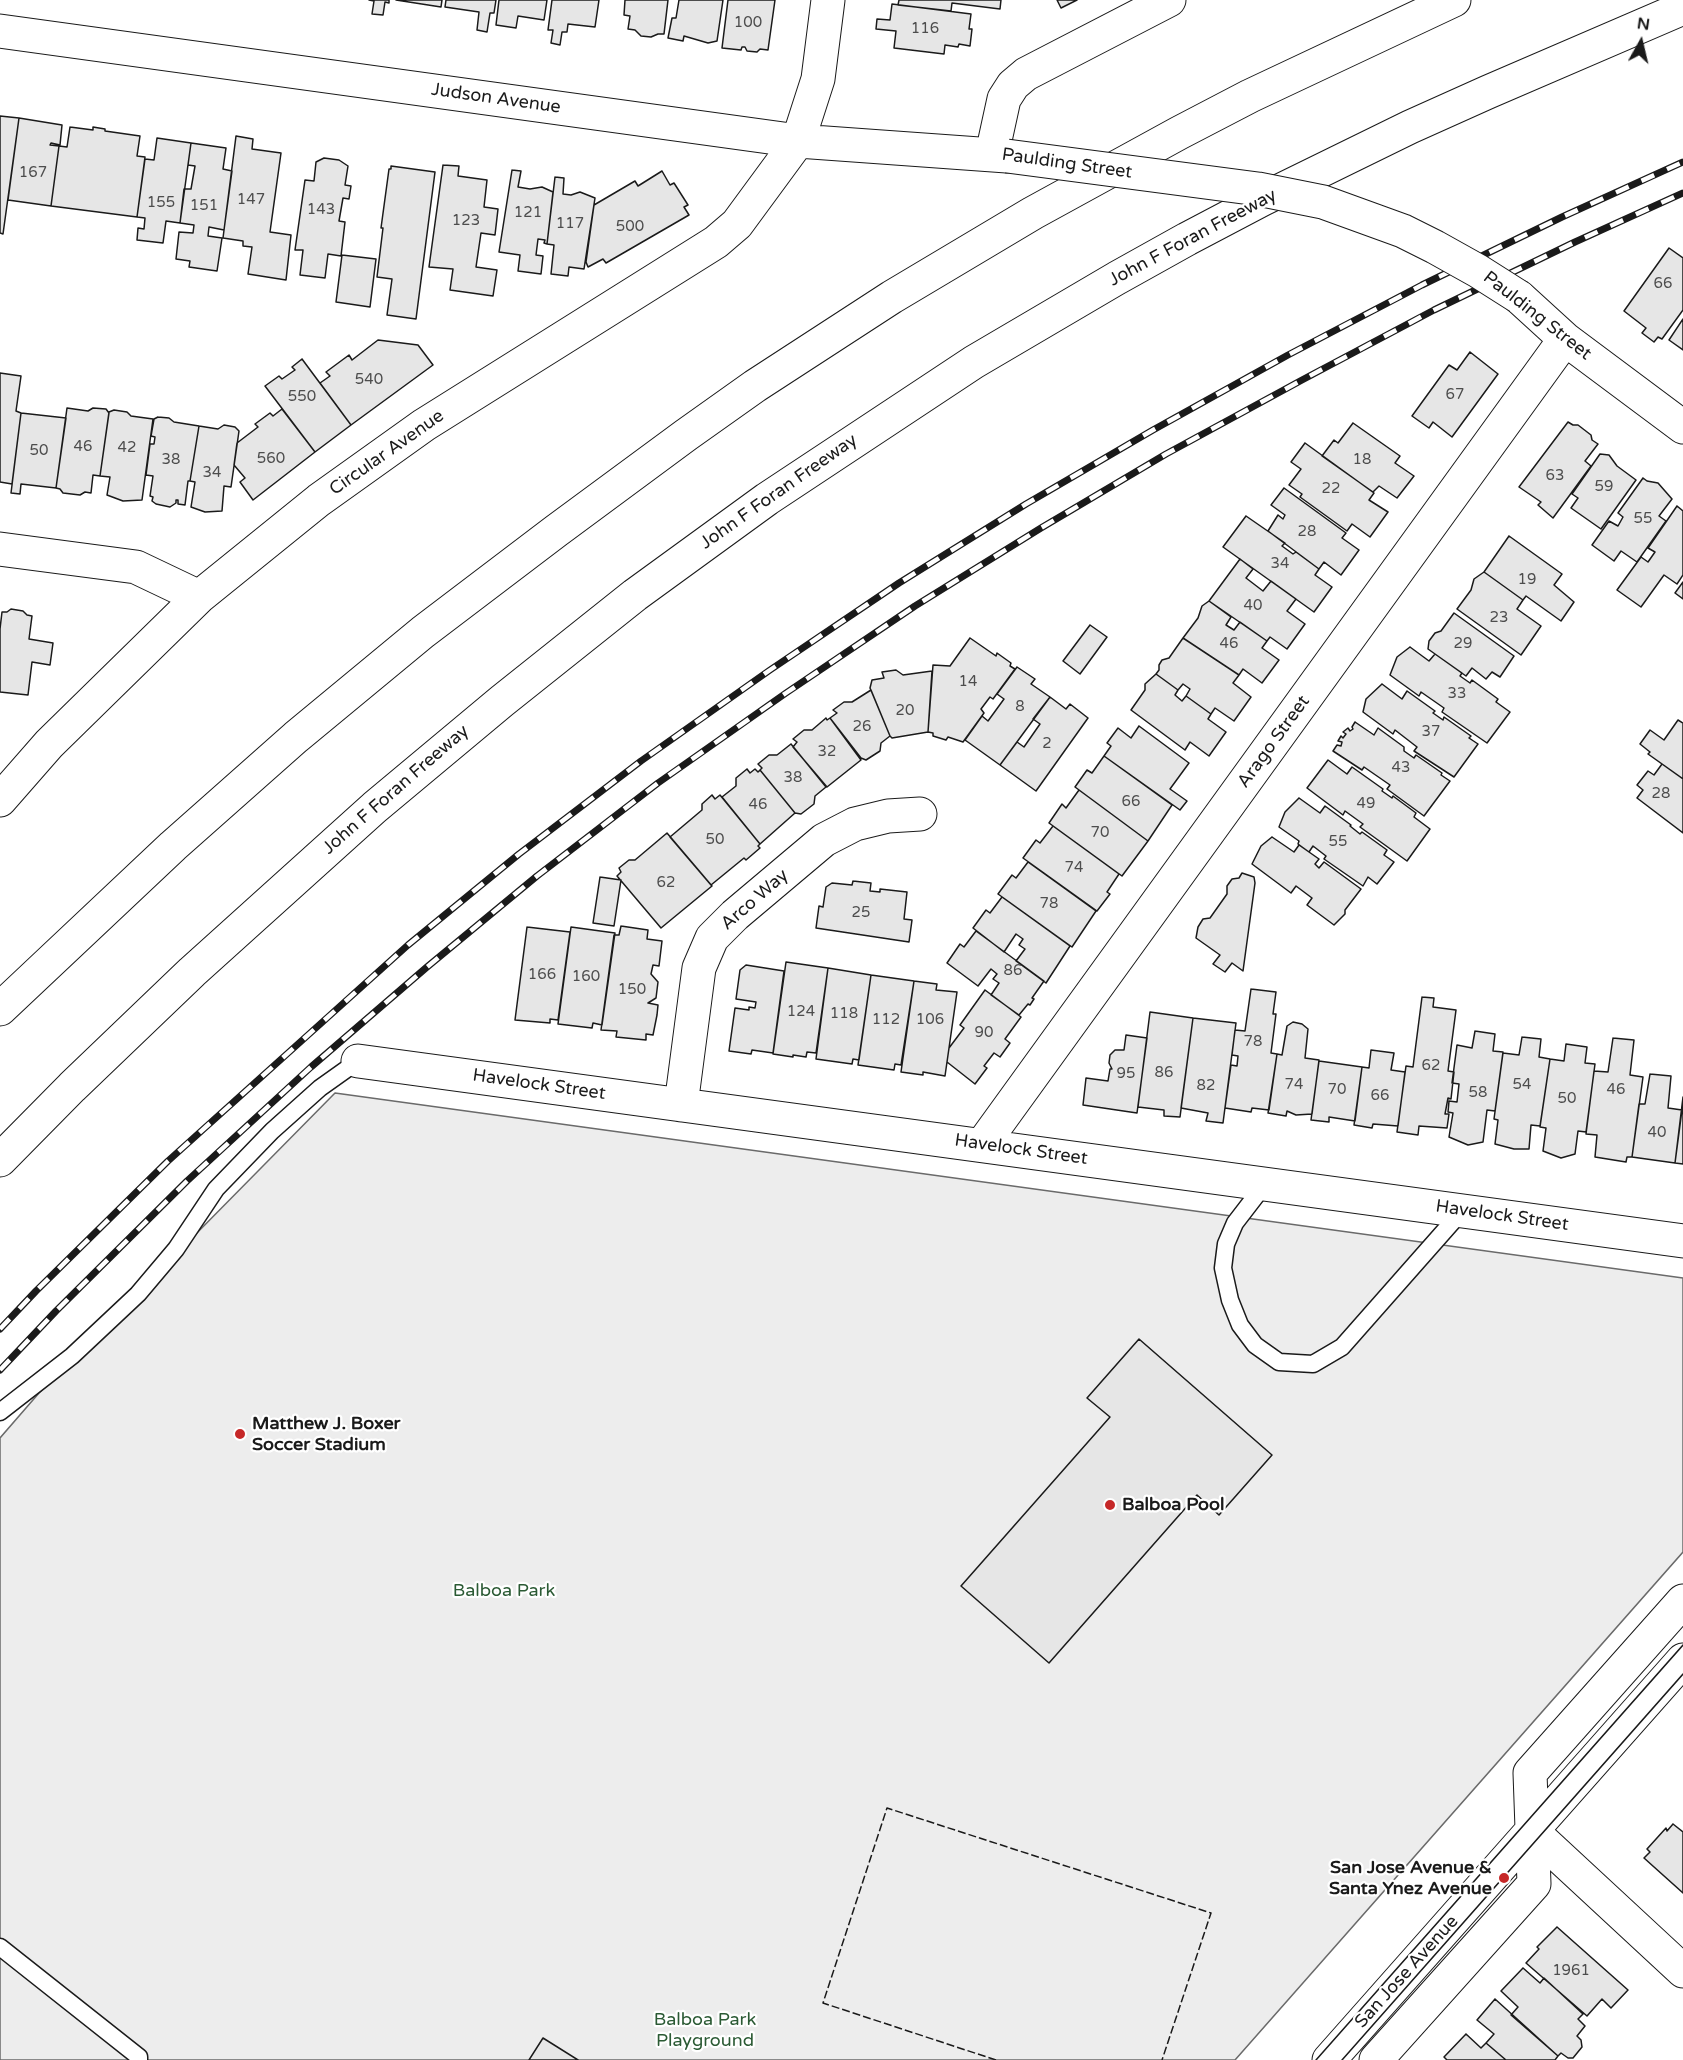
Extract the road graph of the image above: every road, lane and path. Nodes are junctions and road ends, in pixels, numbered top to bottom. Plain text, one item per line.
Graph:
1 (828, 0) edge
2 (1169, 0) edge
3 (1454, 0) edge
4 (1683, 8) edge
5 (0, 30) edge
6 (798, 141) junction
7 (1000, 155) junction
8 (1566, 339) junction
9 (1683, 427) edge
10 (0, 549) edge
11 (199, 597) junction
12 (0, 800) edge
13 (920, 814) dead end
14 (0, 1009) edge
15 (358, 1061) joint
16 (681, 1105) junction
17 (982, 1145) junction
18 (0, 1160) edge
19 (1265, 1184) junction
20 (1462, 1211) junction
21 (1683, 1241) edge
22 (0, 1412) edge
23 (1683, 1601) edge
24 (1683, 1660) edge
25 (1532, 1831) junction
26 (0, 1947) edge
27 (1683, 1971) edge
28 (139, 2060) edge
29 (1329, 2060) edge
30 (1376, 2060) edge

1 - 6 main road, Circular Avenue
2 - 7 main road
3 - 14 main road
4 - 18 main road, John F Foran Freeway
5 - 6 main road, Judson Avenue
6 - 7 main road, Judson Avenue
6 - 11 main road, Circular Avenue
7 - 8 main road, Paulding Street, bridge
8 - 9 main road, Paulding Street
8 - 17 main road, Arago Street
10 - 11 main road
11 - 12 main road, Circular Avenue
13 - 16 main road, Arco Way
15 - 16 main road, Havelock Street
15 - 22 lane
16 - 17 main road, Havelock Street
17 - 19 main road, Havelock Street
19 - 20 main road, Havelock Street
19 - 20 lane
20 - 21 main road, Havelock Street
23 - 25 main road, San Jose Avenue
24 - 25 main road, San Jose Avenue
25 - 27 main road
25 - 29 main road, San Jose Avenue
25 - 30 main road, San Jose Avenue
26 - 28 lane

